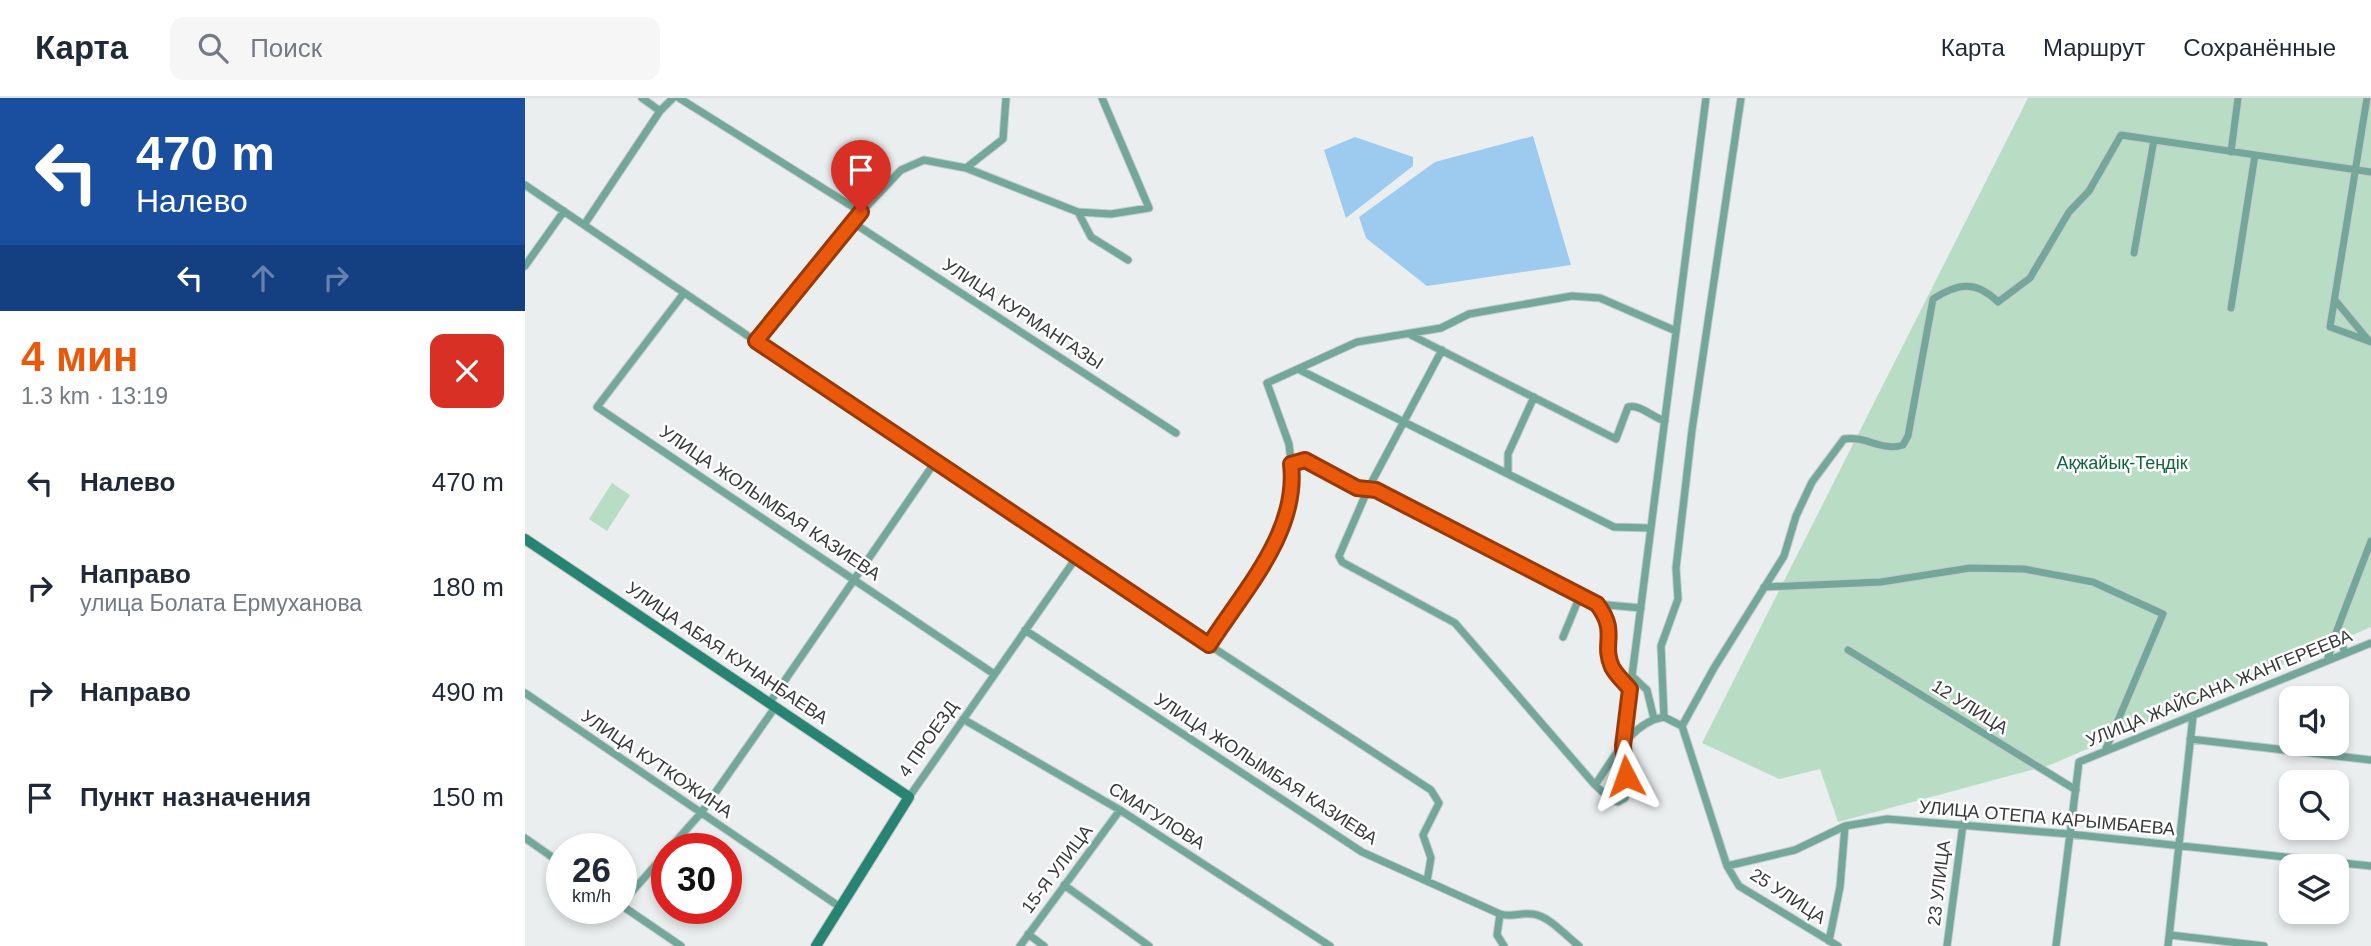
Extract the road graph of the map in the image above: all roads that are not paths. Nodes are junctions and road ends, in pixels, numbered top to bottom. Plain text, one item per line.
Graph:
1 (642, 98) edge
2 (673, 98) edge
3 (679, 98) edge
4 (1006, 98) edge
5 (1102, 98) edge
6 (1706, 98) edge
7 (1741, 98) edge
8 (2238, 98) edge
9 (2367, 98) edge
10 (660, 111) junction
11 (2154, 140) junction
12 (2231, 152) junction
13 (2255, 155) junction
14 (966, 168) junction
15 (2355, 170) junction
16 (2371, 172) edge
17 (525, 185) edge
18 (564, 211) junction
19 (861, 212) junction
20 (1078, 212) junction
21 (852, 222) junction
22 (584, 225) junction
23 (2134, 253) dead end
24 (1128, 260) dead end
25 (525, 266) edge
26 (684, 293) junction
27 (2335, 300) junction
28 (2231, 308) dead end
29 (1676, 331) junction
30 (1408, 333) junction
31 (756, 341) junction
32 (2370, 342) edge
33 (1442, 350) junction
34 (1300, 370) junction
35 (1534, 397) junction
36 (1665, 421) junction
37 (1403, 422) junction
38 (1176, 433) dead end
39 (935, 462) junction
40 (1291, 464) junction
41 (1508, 474) junction
42 (1368, 489) junction
43 (1651, 528) junction
44 (525, 539) edge
45 (2371, 541) edge
46 (1076, 558) junction
47 (855, 579) junction
48 (1765, 587) junction
49 (1580, 596) junction
50 (1597, 604) junction
51 (1641, 608) junction
52 (1025, 630) junction
53 (2337, 630) junction
54 (1563, 637) dead end
55 (2371, 643) edge
56 (1209, 645) junction
57 (1848, 650) dead end
58 (2345, 653) junction
59 (2327, 661) junction
60 (994, 674) junction
61 (1632, 676) junction
62 (1630, 689) junction
63 (525, 693) edge
64 (773, 704) junction
65 (2193, 716) junction
66 (1664, 718) junction
67 (963, 719) junction
68 (1654, 719) junction
69 (1682, 726) junction
70 (2190, 739) junction
71 (1623, 746) junction
72 (2105, 751) junction
73 (2371, 760) edge
74 (1595, 785) junction
75 (2076, 790) junction
76 (909, 797) junction
77 (1120, 810) junction
78 (701, 813) junction
79 (1963, 824) junction
80 (1845, 826) junction
81 (683, 833) edge
82 (2069, 834) junction
83 (525, 838) edge
84 (2179, 846) junction
85 (546, 853) edge
86 (1727, 866) junction
87 (2371, 866) edge
88 (651, 870) edge
89 (1427, 881) junction
90 (1064, 885) junction
91 (637, 886) edge
92 (840, 908) junction
93 (1500, 914) junction
94 (637, 915) edge
95 (1028, 934) junction
96 (2170, 935) junction
97 (1829, 941) junction
98 (681, 946) edge
99 (817, 946) edge
100 (1020, 946) edge
101 (1044, 946) edge
102 (1149, 946) edge
103 (1330, 946) edge
104 (1504, 946) edge
105 (1579, 946) edge
106 (1838, 946) edge
107 (1947, 946) edge
108 (2056, 946) edge
109 (2168, 946) edge
110 (2264, 946) edge

1 - 10 street
2 - 10 street
3 - 19 street
4 - 14 street
5 - 20 street
6 - 29 street
7 - 66 street
8 - 12 street
9 - 15 street
10 - 22 street
11 - 12 street
11 - 23 street
11 - 48 street
12 - 13 street
13 - 15 street
13 - 28 street
14 - 19 street
14 - 20 street
15 - 16 street
15 - 27 street
17 - 18 street
18 - 22 street
18 - 25 street
19 - 21 street
20 - 24 street
21 - 31 street
21 - 38 street, УЛИЦА КУРМАНГАЗЫ
22 - 26 street
26 - 31 street
26 - 47 street, УЛИЦА ЖОЛЫМБАЯ КАЗИЕВА
27 - 32 street
27 - 32 street
29 - 30 street
29 - 36 street
30 - 33 street
30 - 34 street
31 - 39 street
33 - 35 street
33 - 37 street
34 - 37 street
34 - 40 street
35 - 36 street
35 - 41 street
36 - 43 street
37 - 41 street
37 - 42 street
39 - 46 street
39 - 47 street
40 - 42 street
40 - 56 street
41 - 43 street
42 - 49 street
42 - 74 street
43 - 51 street
44 - 64 street, УЛИЦА АБАЯ КУНАНБАЕВА
45 - 53 street
46 - 52 street, 4 ПРОЕЗД
46 - 56 street
47 - 60 street, УЛИЦА ЖОЛЫМБАЯ КАЗИЕВА
47 - 64 street
48 - 69 street
48 - 72 street
49 - 50 street
49 - 54 street
50 - 51 street
50 - 62 street
51 - 61 street
52 - 60 street, 4 ПРОЕЗД
52 - 89 street, УЛИЦА ЖОЛЫМБАЯ КАЗИЕВА
53 - 58 street
53 - 59 street
55 - 58 street, УЛИЦА ЖАЙСАНА ЖАНГЕРЕЕВА
56 - 89 street
57 - 75 street, 12 УЛИЦА
58 - 59 street, УЛИЦА ЖАЙСАНА ЖАНГЕРЕЕВА
59 - 65 street, УЛИЦА ЖАЙСАНА ЖАНГЕРЕЕВА
60 - 67 street, 4 ПРОЕЗД
61 - 62 street
61 - 68 street
62 - 71 street
63 - 78 street, УЛИЦА КУТКОЖИНА
64 - 76 street, УЛИЦА АБАЯ КУНАНБАЕВА
64 - 78 street
65 - 70 street
65 - 72 street, УЛИЦА ЖАЙСАНА ЖАНГЕРЕЕВА
66 - 68 street
66 - 69 street
67 - 76 street, 4 ПРОЕЗД
67 - 77 street, СМАГУЛОВА
68 - 71 street
69 - 86 street
70 - 73 street
70 - 84 street
71 - 74 street
71 - 74 street
72 - 75 street, УЛИЦА ЖАЙСАНА ЖАНГЕРЕЕВА
75 - 82 street
76 - 92 street, 4 ПРОЕЗД
77 - 90 street, 15-Я УЛИЦА
77 - 103 street, СМАГУЛОВА
78 - 81 street
78 - 92 street, УЛИЦА КУТКОЖИНА
79 - 80 street, УЛИЦА ОТЕПА КАРЫМБАЕВА
79 - 82 street, УЛИЦА ОТЕПА КАРЫМБАЕВА
79 - 107 street, 23 УЛИЦА
80 - 86 street, УЛИЦА ОТЕПА КАРЫМБАЕВА
80 - 97 street
82 - 84 street, УЛИЦА ОТЕПА КАРЫМБАЕВА
82 - 108 street
83 - 85 street
84 - 87 street, УЛИЦА ОТЕПА КАРЫМБАЕВА
84 - 96 street
86 - 97 street, 25 УЛИЦА
88 - 91 street
89 - 93 street, УЛИЦА ЖОЛЫМБАЯ КАЗИЕВА
90 - 95 street, 15-Я УЛИЦА
90 - 102 street
92 - 99 street, 4 ПРОЕЗД
93 - 104 street
93 - 105 street, УЛИЦА ЖОЛЫМБАЯ КАЗИЕВА
94 - 98 street
95 - 100 street, 15-Я УЛИЦА
95 - 101 street
96 - 109 street
96 - 110 street
97 - 106 street, 25 УЛИЦА

